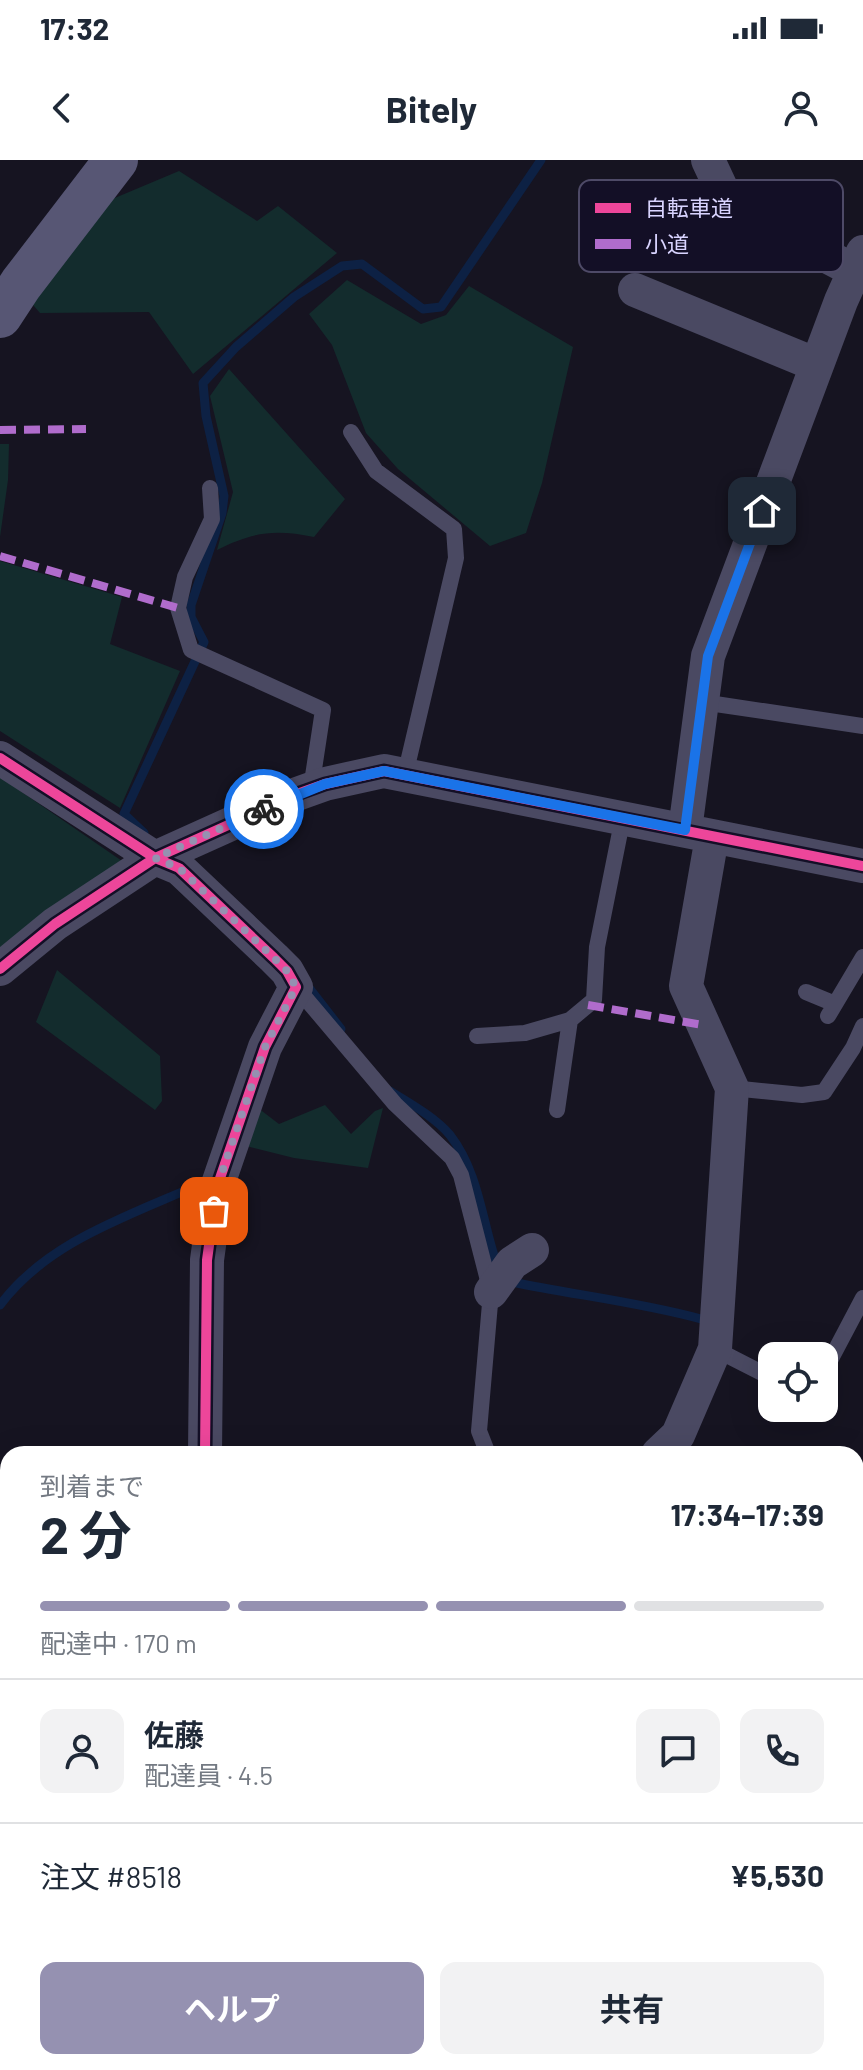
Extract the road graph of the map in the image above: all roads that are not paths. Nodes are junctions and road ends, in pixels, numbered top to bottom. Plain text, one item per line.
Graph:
1 (116, 160) edge
2 (708, 160) edge
3 (717, 180) edge
4 (859, 261) edge
5 (635, 290) dead end
6 (0, 316) edge
7 (817, 365) junction
8 (351, 432) dead end
9 (210, 488) dead end
10 (702, 702) junction
11 (863, 726) edge
12 (0, 758) edge
13 (405, 775) junction
14 (311, 789) junction
15 (623, 817) junction
16 (699, 833) junction
17 (155, 858) junction
18 (863, 866) edge
19 (863, 957) edge
20 (0, 969) edge
21 (296, 987) junction
22 (806, 992) dead end
23 (570, 1020) junction
24 (863, 1026) edge
25 (477, 1036) dead end
26 (858, 1050) edge
27 (732, 1088) junction
28 (557, 1110) dead end
29 (532, 1250) dead end
30 (491, 1292) junction
31 (863, 1298) edge
32 (838, 1345) edge
33 (715, 1349) junction
34 (758, 1371) edge
35 (205, 1446) edge
36 (485, 1446) edge
37 (666, 1446) edge

1 - 6 street
2 - 3 street
4 - 7 street
5 - 7 street
7 - 10 street
8 - 13 lane
9 - 14 lane
10 - 11 lane
10 - 16 street
12 - 17 street
13 - 14 street
13 - 15 street
14 - 17 street
15 - 16 street
15 - 23 lane
16 - 18 street
16 - 27 street
17 - 20 street
17 - 21 street
19 - 22 lane
21 - 30 lane
21 - 35 street
23 - 25 lane
23 - 28 lane
24 - 26 lane
26 - 27 lane
27 - 33 street
29 - 30 street
30 - 36 lane
31 - 32 lane
33 - 34 lane
33 - 37 street

